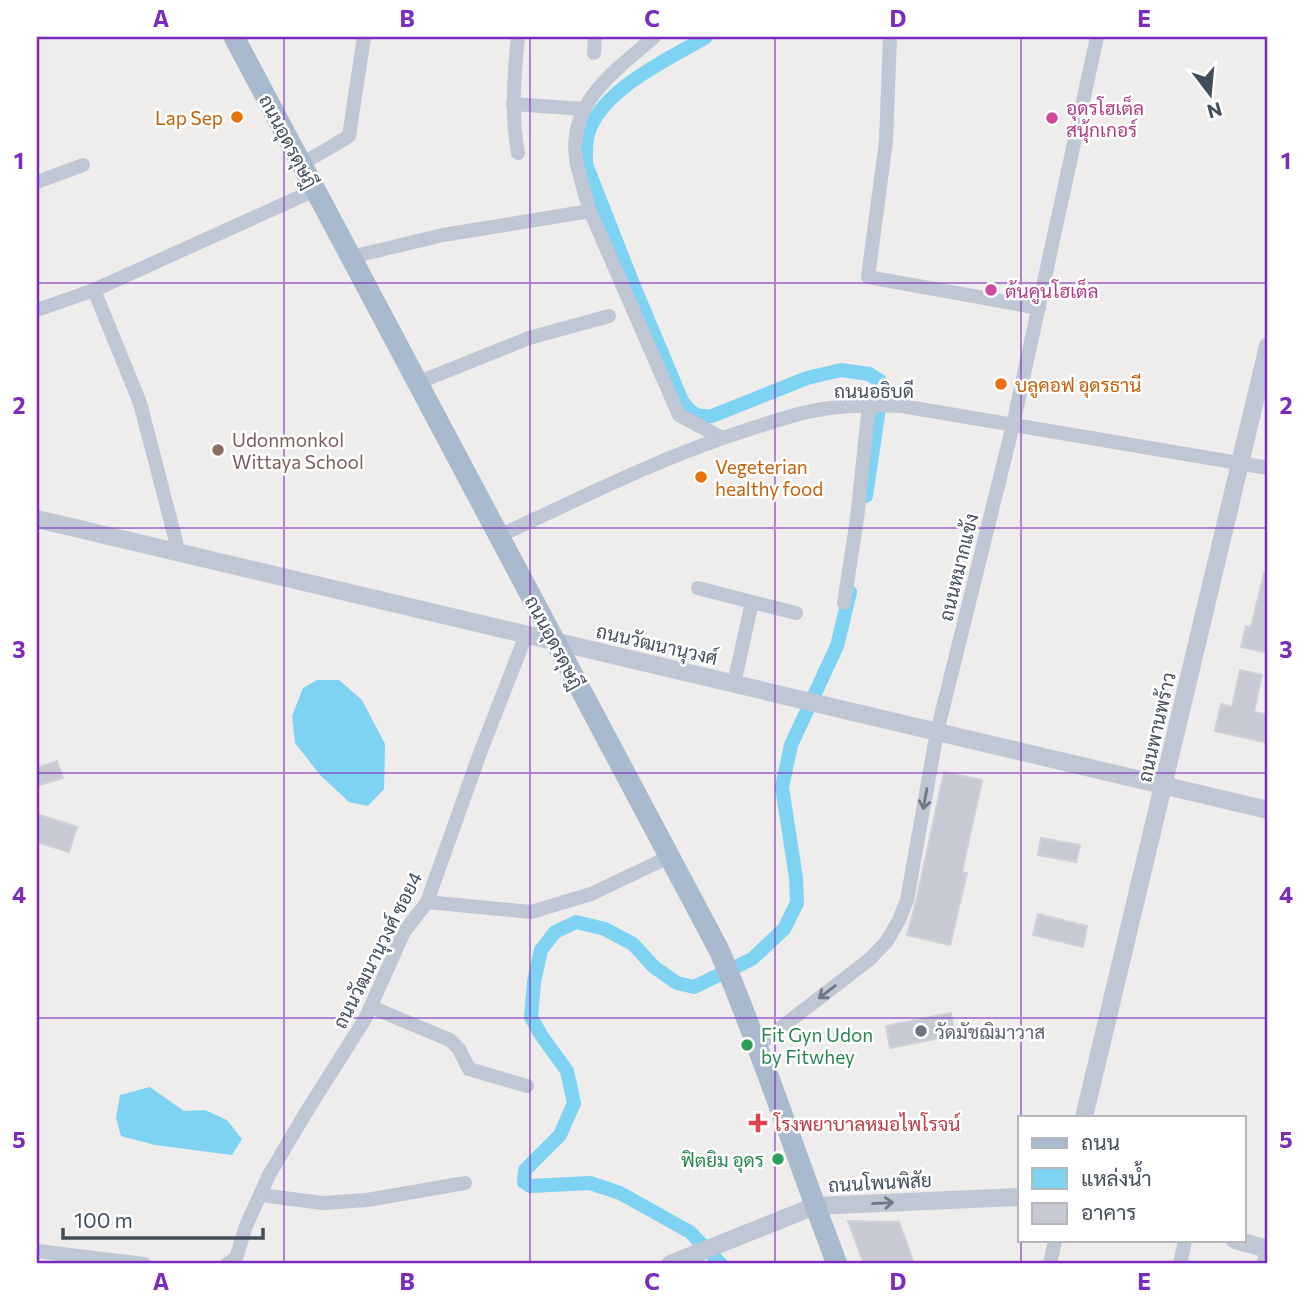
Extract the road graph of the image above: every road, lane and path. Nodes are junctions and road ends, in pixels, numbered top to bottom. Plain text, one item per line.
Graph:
1 (234, 37) edge
2 (364, 37) edge
3 (518, 37) edge
4 (595, 37) edge
5 (654, 37) edge
6 (890, 37) edge
7 (1097, 37) edge
8 (594, 53) dead end
9 (513, 104) junction
10 (583, 109) junction
11 (518, 153) dead end
12 (301, 164) junction
13 (83, 165) dead end
14 (37, 183) edge
15 (315, 190) junction
16 (590, 211) junction
17 (351, 257) junction
18 (94, 290) junction
19 (1039, 308) junction
20 (37, 310) edge
21 (609, 316) dead end
22 (1268, 346) edge
23 (417, 383) junction
24 (869, 405) junction
25 (1013, 425) junction
26 (722, 438) junction
27 (1240, 463) junction
28 (1268, 468) edge
29 (37, 519) edge
30 (499, 536) junction
31 (178, 553) junction
32 (698, 588) dead end
33 (752, 602) junction
34 (844, 603) dead end
35 (796, 613) dead end
36 (526, 635) junction
37 (555, 643) junction
38 (734, 684) junction
39 (937, 732) junction
40 (1164, 785) junction
41 (1268, 810) edge
42 (669, 857) junction
43 (427, 902) junction
44 (371, 1007) junction
45 (757, 1046) junction
46 (527, 1086) dead end
47 (1084, 1116) edge
48 (465, 1183) dead end
49 (260, 1195) junction
50 (1018, 1196) edge
51 (815, 1206) junction
52 (1055, 1242) edge
53 (1185, 1242) edge
54 (1242, 1242) edge
55 (1268, 1249) edge
56 (37, 1251) edge
57 (144, 1264) edge
58 (227, 1264) edge
59 (670, 1264) edge
60 (837, 1264) edge
61 (1050, 1264) edge
62 (1180, 1264) edge
63 (1263, 1264) edge

1 - 12 main road, ถนนอุดรดุษฎี
2 - 12 street
3 - 9 street
4 - 8 street
5 - 10 street
6 - 19 street
7 - 19 street, ถนนหมากแข้ง
9 - 10 street
9 - 11 street
10 - 16 street
12 - 15 main road, ถนนอุดรดุษฎี
13 - 14 street
15 - 17 main road, ถนนอุดรดุษฎี
15 - 18 street
16 - 17 street
16 - 26 street
17 - 23 main road, ถนนอุดรดุษฎี
18 - 20 street
18 - 31 street
19 - 25 street, ถนนหมากแข้ง
21 - 23 street
22 - 27 street, ถนนพานพร้าว
23 - 30 main road, ถนนอุดรดุษฎี
24 - 25 street, ถนนอธิบดี
24 - 26 street, ถนนอธิบดี
24 - 34 street
25 - 27 street, ถนนอธิบดี
25 - 39 street, ถนนหมากแข้ง
26 - 30 street, ถนนอธิบดี
27 - 28 street, ถนนอธิบดี
27 - 40 street, ถนนพานพร้าว
29 - 31 street, ถนนวัฒนานุวงศ์
30 - 37 main road, ถนนอุดรดุษฎี
31 - 36 street, ถนนวัฒนานุวงศ์
32 - 33 street
33 - 35 street
33 - 38 street
36 - 37 street, ถนนวัฒนานุวงศ์
36 - 43 street, ถนนวัฒนานุวงศ์ ซอย4
37 - 38 street, ถนนวัฒนานุวงศ์
37 - 42 main road, ถนนอุดรดุษฎี
38 - 39 street, ถนนวัฒนานุวงศ์
39 - 40 street, ถนนวัฒนานุวงศ์
39 -> 45 street, ถนนหมากแข้ง
40 - 41 street, ถนนวัฒนานุวงศ์
40 - 47 street, ถนนพานพร้าว
42 - 43 street
42 - 45 main road, ถนนอุดรดุษฎี
43 - 44 street, ถนนวัฒนานุวงศ์ ซอย4
44 - 46 street
44 - 49 street, ถนนวัฒนานุวงศ์ ซอย4
45 - 51 main road, ถนนอุดรดุษฎี
48 - 49 street
49 - 58 street, ถนนวัฒนานุวงศ์ ซอย4
51 -> 50 street, ถนนโพนพิสัย
51 - 59 street, ถนนโพนพิสัย
51 - 60 main road, ถนนอุดรดุษฎี
52 - 61 street
53 - 62 street
54 - 55 street
55 - 63 street
56 - 57 street

